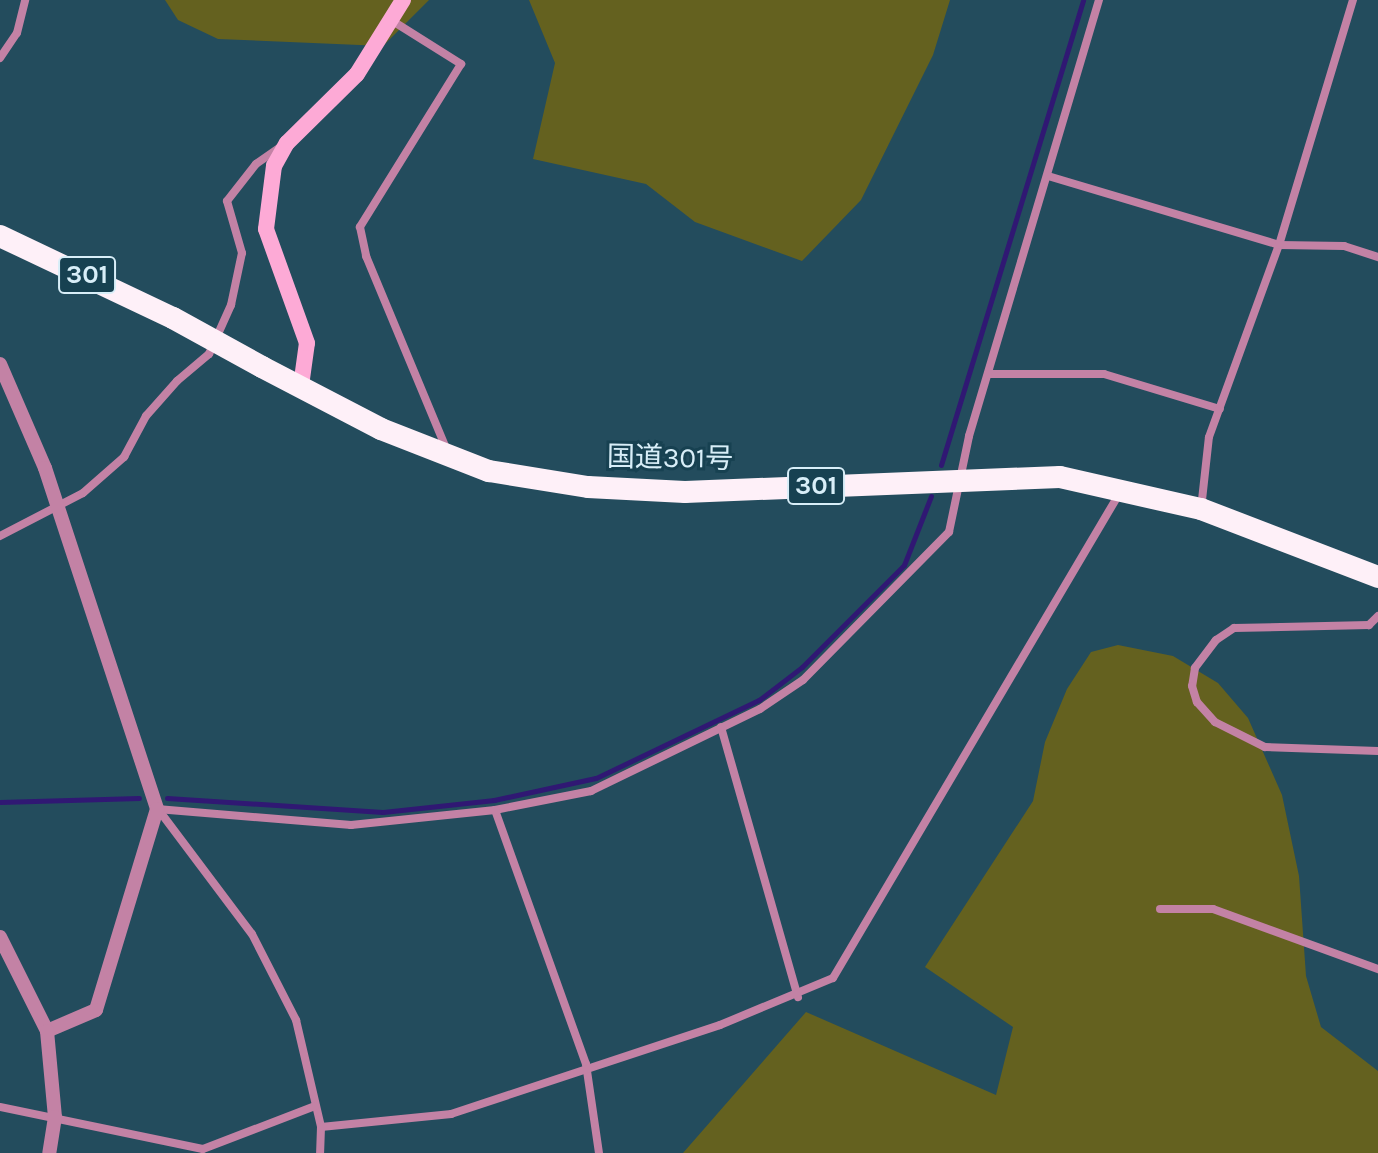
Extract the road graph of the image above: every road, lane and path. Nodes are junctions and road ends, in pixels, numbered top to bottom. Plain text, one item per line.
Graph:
1 (25, 0) edge
2 (403, 0) edge
3 (1099, 0) edge
4 (1353, 0) edge
5 (391, 20) junction
6 (0, 58) edge
7 (287, 143) junction
8 (1048, 176) junction
9 (0, 236) edge
10 (1279, 245) junction
11 (1378, 257) edge
12 (0, 364) edge
13 (988, 374) junction
14 (301, 386) junction
15 (1220, 409) junction
16 (450, 459) junction
17 (965, 478) junction
18 (1122, 487) junction
19 (59, 508) junction
20 (1201, 509) junction
21 (0, 536) edge
22 (1378, 577) edge
23 (1378, 616) edge
24 (721, 727) junction
25 (1378, 751) edge
26 (157, 809) junction
27 (495, 810) junction
28 (1160, 909) dead end
29 (0, 937) edge
30 (1378, 969) edge
31 (798, 997) junction
32 (47, 1031) junction
33 (586, 1064) junction
34 (315, 1106) junction
35 (0, 1107) edge
36 (55, 1117) junction
37 (321, 1127) junction
38 (49, 1153) edge
39 (320, 1153) edge
40 (599, 1153) edge

1 - 6 street
2 - 5 main road
3 - 8 street
4 - 10 street
5 - 7 main road
5 - 16 street
7 - 14 main road
7 - 19 street
8 - 10 street
8 - 13 street
9 - 14 highway, 国道301号 / 301, bridge
10 - 11 street
10 - 15 street
12 - 19 street
13 - 15 street
13 - 17 street
14 - 16 highway, 国道301号 / 301
15 - 20 street
16 - 17 highway, 国道301号 / 301
17 - 18 highway, 国道301号 / 301
17 - 24 street
18 - 20 highway, 国道301号 / 301
18 - 31 street
19 - 21 street
19 - 26 street
20 - 22 highway, 国道301号 / 301
23 - 25 street
24 - 27 street
24 - 31 street
26 - 27 street
26 - 32 street
26 - 34 street
27 - 33 street
28 - 30 street
29 - 32 street
31 - 33 street
32 - 36 street
33 - 37 street
33 - 40 street
34 - 36 street
34 - 37 street
35 - 36 street
36 - 38 street
37 - 39 street

